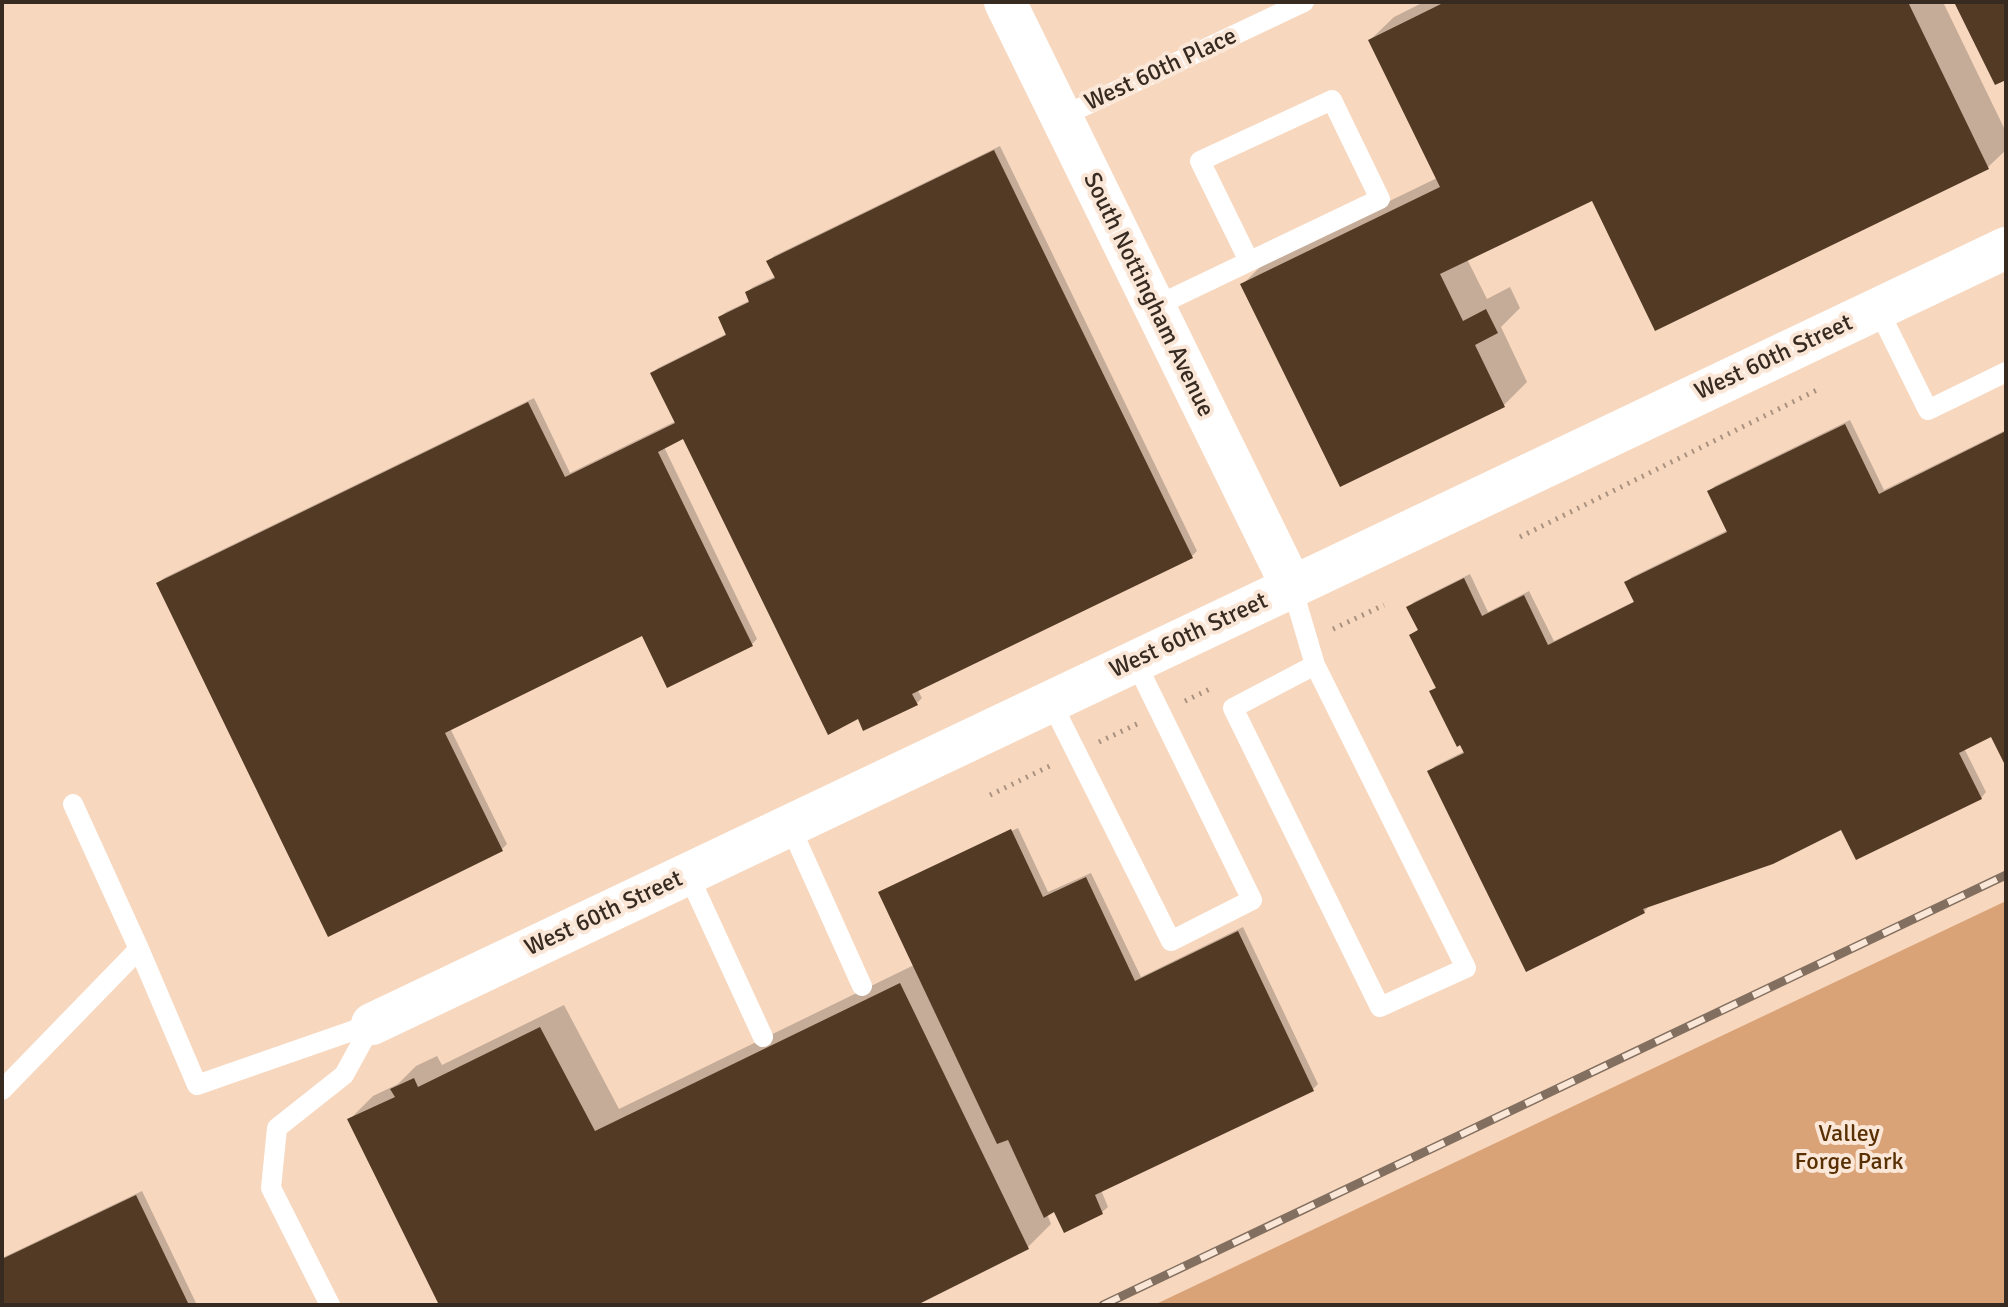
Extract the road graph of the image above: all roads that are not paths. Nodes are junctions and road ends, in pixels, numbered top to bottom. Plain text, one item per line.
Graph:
1 (1005, 2) edge
2 (1304, 2) edge
3 (1061, 117) junction
4 (2006, 248) edge
5 (1249, 261) junction
6 (1154, 307) junction
7 (1878, 309) junction
8 (2006, 372) edge
9 (1292, 587) junction
10 (1135, 661) junction
11 (1315, 665) junction
12 (1051, 702) junction
13 (73, 804) dead end
14 (790, 826) junction
15 (688, 874) junction
16 (139, 949) junction
17 (862, 986) dead end
18 (372, 1024) junction
19 (763, 1037) dead end
20 (2, 1090) edge
21 (330, 1305) edge

1 - 3 street, South Nottingham Avenue
2 - 3 lane, West 60th Place
3 - 6 street, South Nottingham Avenue
4 - 7 street, West 60th Street
5 - 5 lane
5 - 6 lane
6 - 9 street, South Nottingham Avenue
7 - 8 lane
7 - 9 street, West 60th Street
9 - 10 street, West 60th Street
9 - 11 lane
10 - 12 street, West 60th Street
10 - 12 lane
11 - 11 lane
12 - 14 street, West 60th Street
13 - 16 lane
14 - 15 street, West 60th Street
14 - 17 lane
15 - 18 street, West 60th Street
15 - 19 lane
16 - 18 lane
16 - 20 lane
18 - 21 lane

